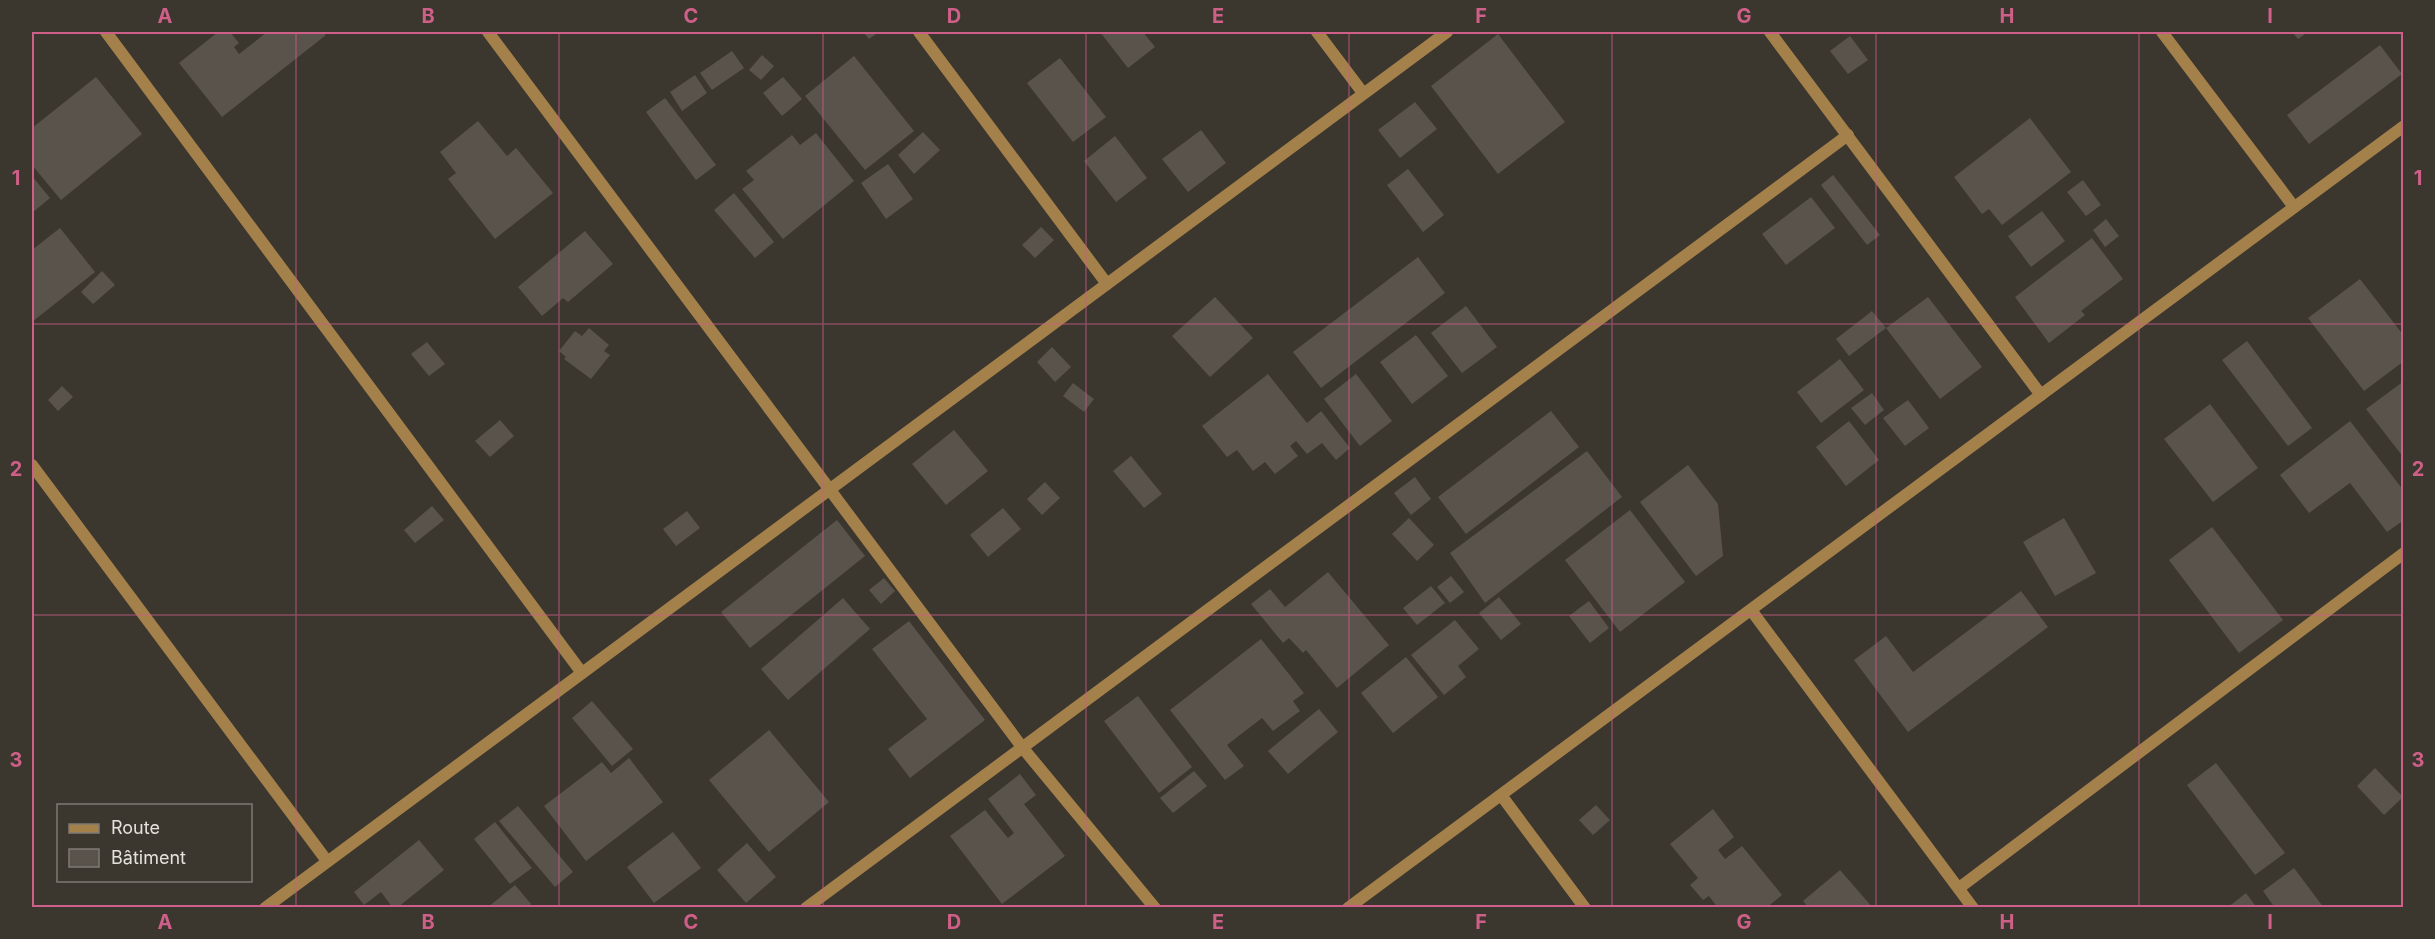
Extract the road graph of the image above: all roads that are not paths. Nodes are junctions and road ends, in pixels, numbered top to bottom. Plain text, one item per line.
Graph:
1 (106, 32) edge
2 (488, 32) edge
3 (919, 32) edge
4 (1317, 32) edge
5 (1447, 32) edge
6 (1770, 32) edge
7 (2162, 32) edge
8 (1363, 93) junction
9 (2403, 126) edge
10 (1848, 135) junction
11 (2294, 207) junction
12 (1107, 284) junction
13 (2041, 395) junction
14 (32, 465) edge
15 (829, 489) junction
16 (2403, 553) edge
17 (1751, 610) junction
18 (582, 673) junction
19 (1022, 747) junction
20 (1501, 795) junction
21 (327, 861) junction
22 (1959, 888) junction
23 (265, 908) edge
24 (806, 908) edge
25 (1155, 908) edge
26 (1348, 908) edge
27 (1585, 908) edge
28 (1973, 908) edge

1 - 18 street
2 - 15 street
3 - 12 street
4 - 8 street
5 - 8 street
6 - 10 street
7 - 11 street
8 - 12 street
9 - 11 street
10 - 13 street
10 - 19 street
11 - 13 street
12 - 15 street
13 - 17 street
14 - 21 street
15 - 18 street
15 - 19 street
16 - 22 street
17 - 20 street
17 - 22 street
18 - 21 street
19 - 24 street
19 - 25 street
20 - 26 street
20 - 27 street
21 - 23 street
22 - 28 street

